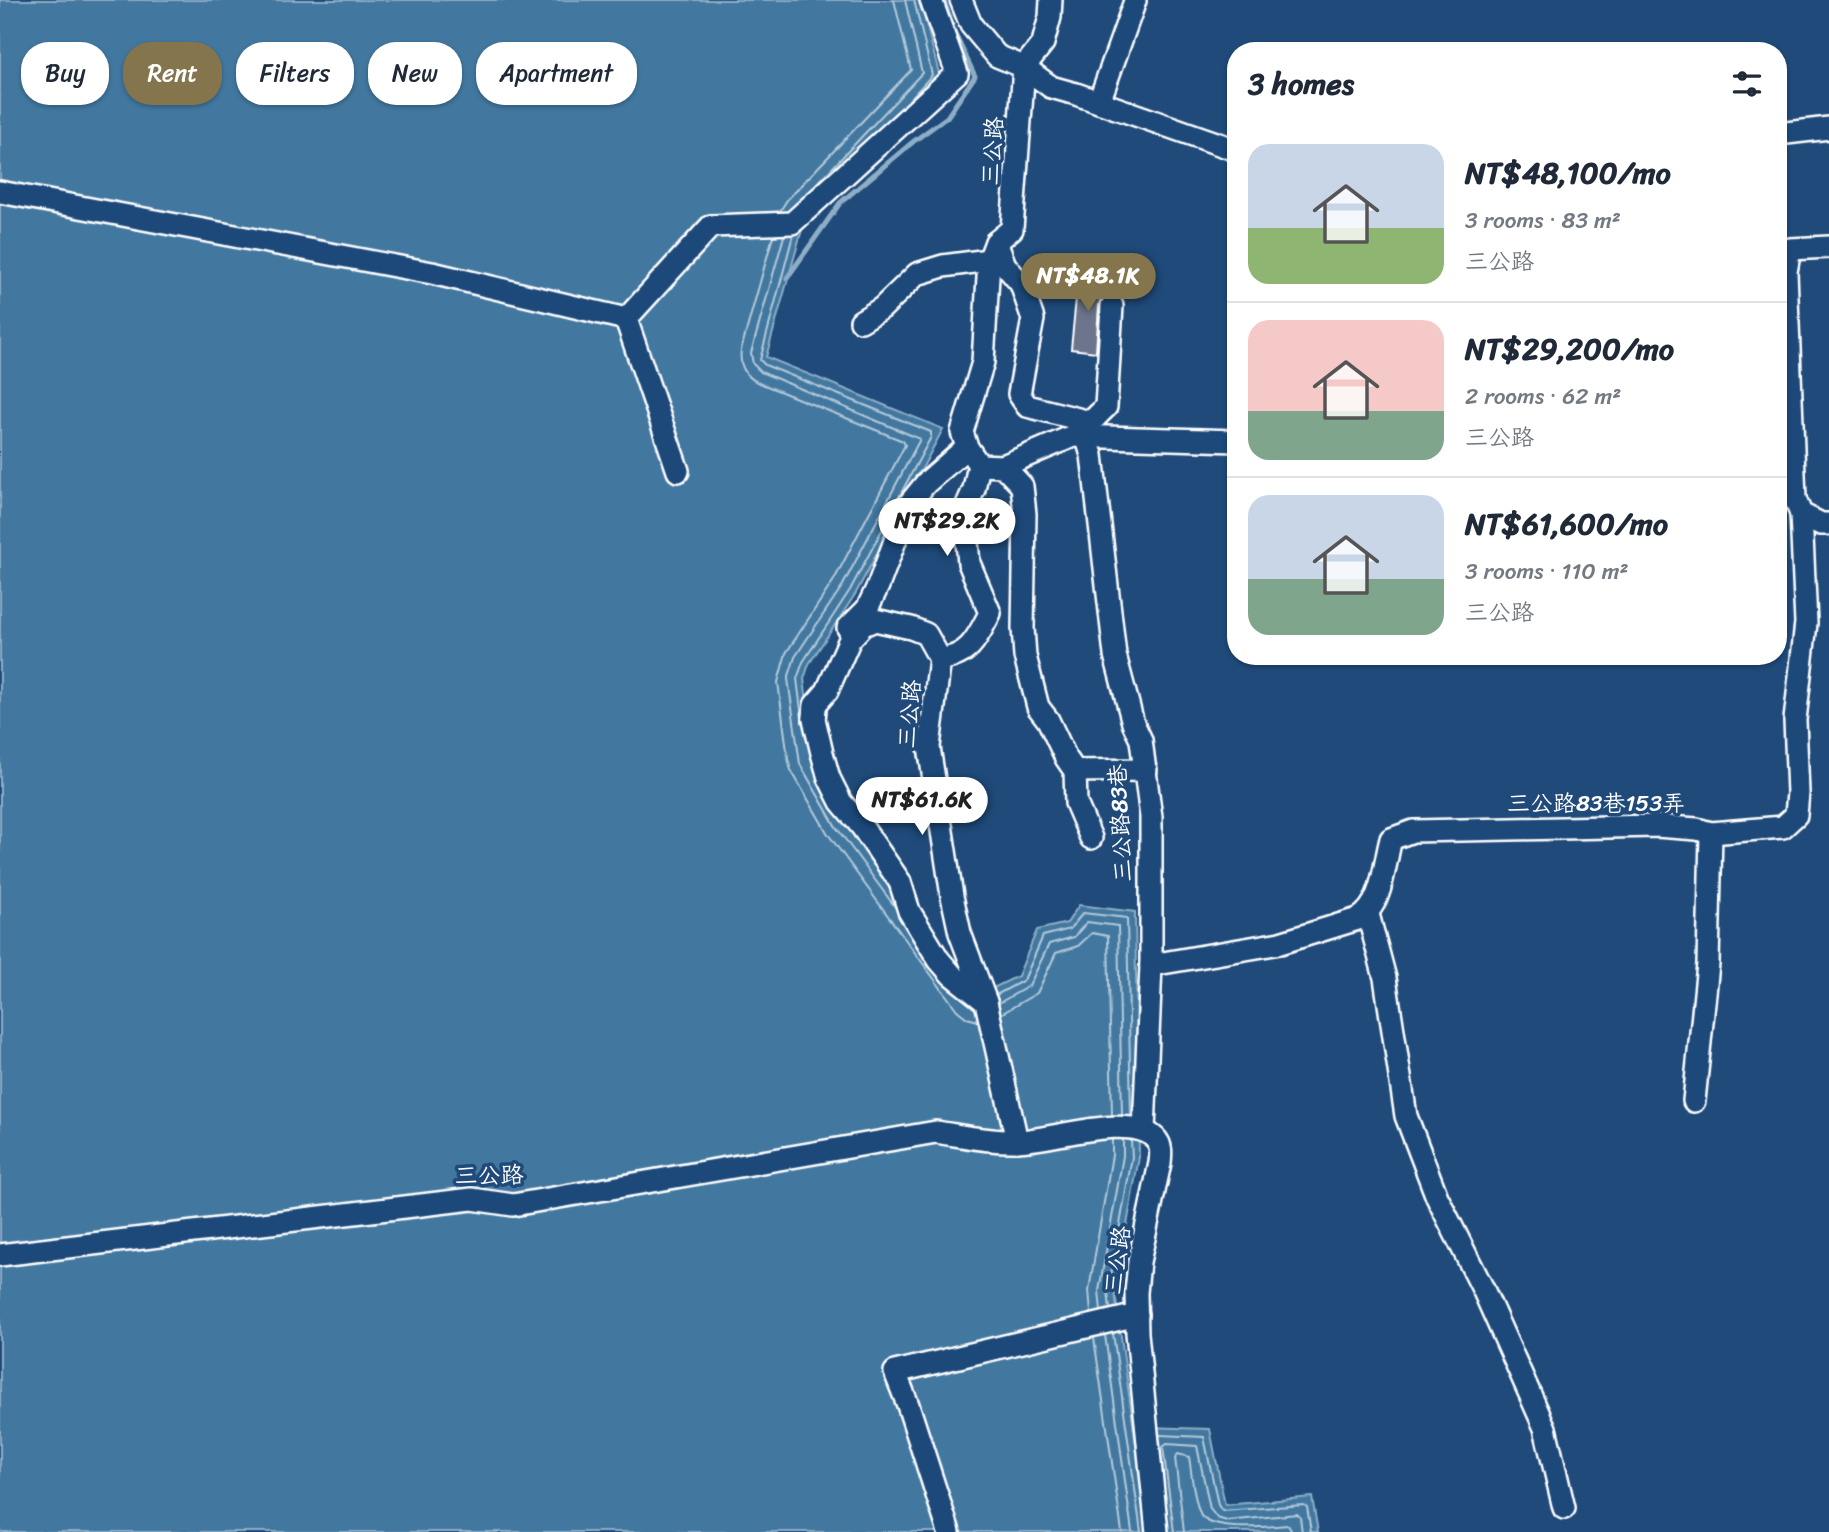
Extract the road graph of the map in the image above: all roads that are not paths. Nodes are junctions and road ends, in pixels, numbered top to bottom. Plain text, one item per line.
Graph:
1 (931, 0) edge
2 (961, 0) edge
3 (1051, 0) edge
4 (1135, 1) edge
5 (1024, 67) junction
6 (1098, 102) junction
7 (1829, 128) edge
8 (1787, 133) edge
9 (1227, 147) edge
10 (0, 192) edge
11 (1829, 247) edge
12 (993, 251) junction
13 (1787, 266) edge
14 (1112, 306) dead end
15 (1787, 318) edge
16 (626, 319) junction
17 (861, 321) dead end
18 (1088, 429) junction
19 (1227, 440) edge
20 (967, 447) junction
21 (979, 465) junction
22 (1003, 466) junction
23 (678, 471) dead end
24 (1791, 500) edge
25 (1829, 524) edge
26 (940, 659) junction
27 (814, 719) junction
28 (1146, 770) junction
29 (1074, 771) junction
30 (1711, 833) junction
31 (1091, 838) dead end
32 (1368, 914) junction
33 (1152, 965) junction
34 (986, 1002) junction
35 (1694, 1101) dead end
36 (1144, 1131) junction
37 (1017, 1141) junction
38 (0, 1255) edge
39 (1137, 1315) junction
40 (1564, 1508) dead end
41 (949, 1532) edge
42 (1157, 1532) edge

1 - 16 street
2 - 5 street
3 - 5 street
4 - 6 street
5 - 6 street
5 - 12 street, 三公路
6 - 9 street
7 - 8 street
10 - 16 street
11 - 13 street, 三公路83巷153弄
12 - 17 street
12 - 18 street
12 - 20 street, 三公路
14 - 18 street
15 - 24 street, 三公路83巷153弄
16 - 23 street
18 - 19 street
18 - 22 street
18 - 28 street, 三公路83巷
20 - 21 street
20 - 27 street
21 - 22 street
21 - 26 street, 三公路
22 - 29 street
24 - 25 street
24 - 30 street, 三公路83巷153弄
26 - 27 street, 三公路
26 - 34 street, 三公路
27 - 34 street
28 - 29 street
28 - 33 street, 三公路83巷
29 - 31 street
30 - 32 street, 三公路83巷153弄
30 - 35 street
32 - 33 street
32 - 40 street
33 - 36 street, 三公路83巷
34 - 37 street, 三公路
36 - 37 street, 三公路
36 - 39 street, 三公路
37 - 38 street, 三公路
39 - 41 street
39 - 42 street, 三公路

